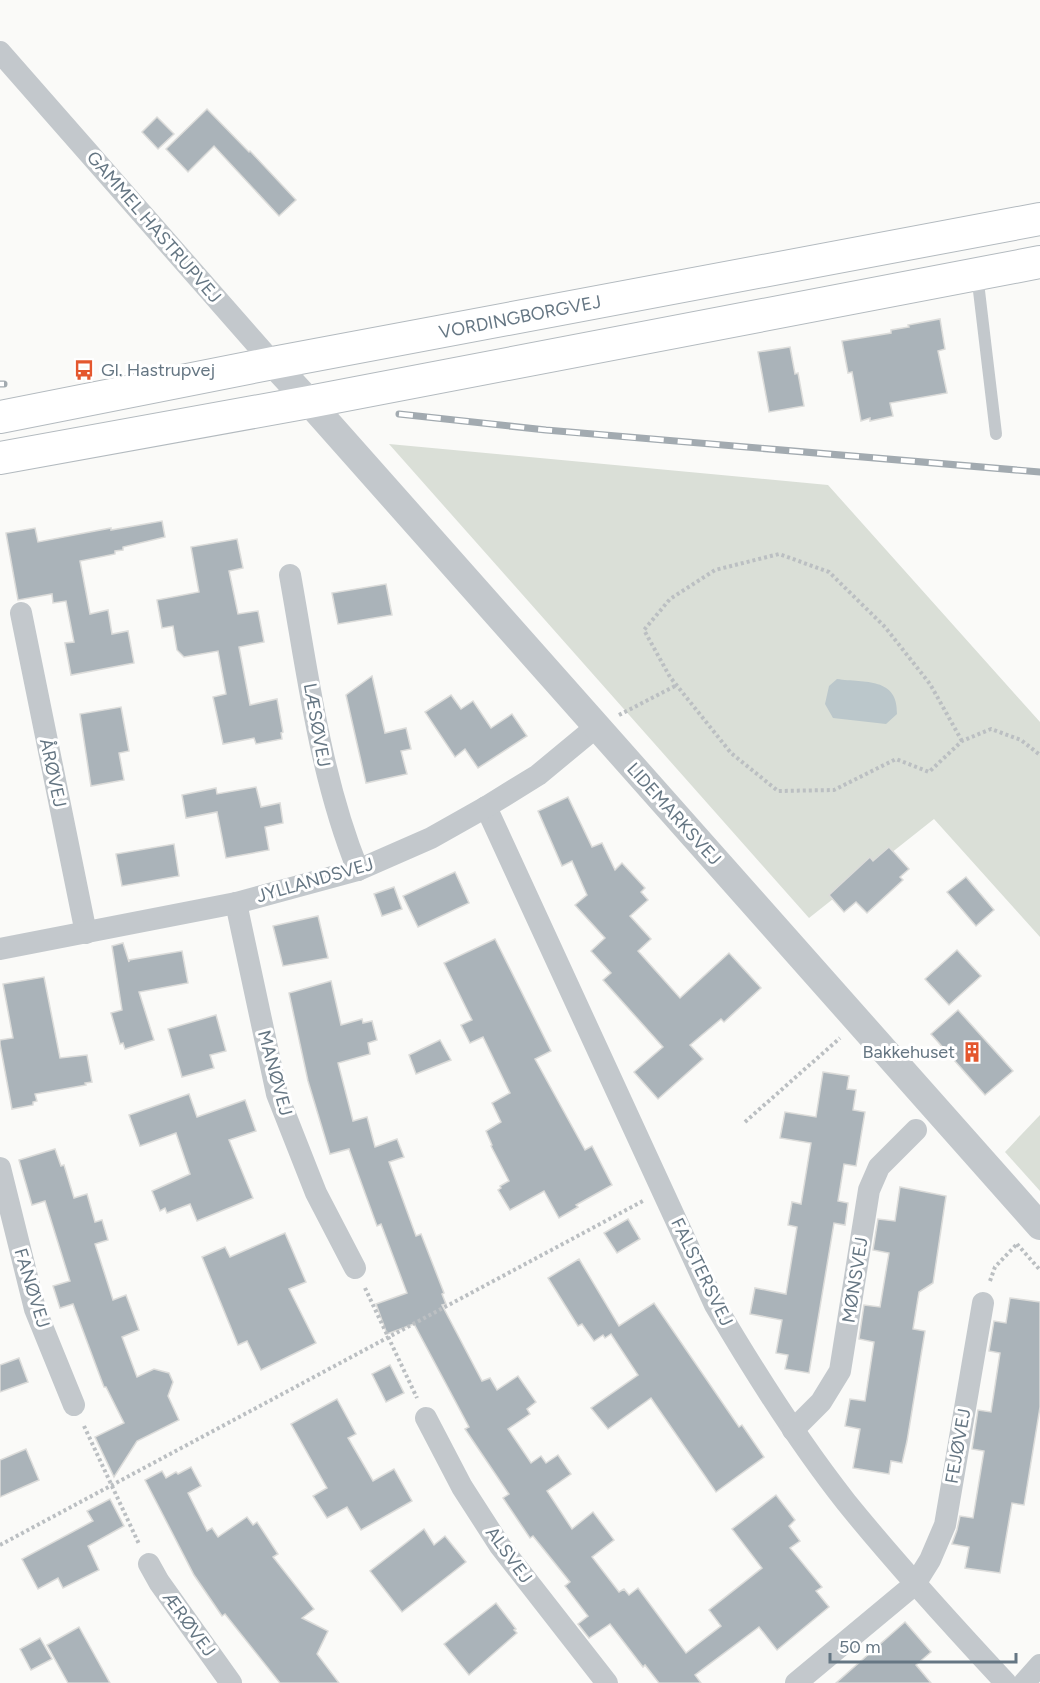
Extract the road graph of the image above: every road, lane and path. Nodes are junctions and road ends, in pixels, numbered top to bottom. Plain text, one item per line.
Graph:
1 (0, 52) edge
2 (1040, 219) edge
3 (1040, 262) edge
4 (977, 274) junction
5 (273, 363) junction
6 (309, 402) junction
7 (0, 417) edge
8 (996, 434) dead end
9 (0, 458) edge
10 (290, 575) dead end
11 (21, 613) dead end
12 (677, 685) junction
13 (596, 727) junction
14 (962, 741) junction
15 (1040, 755) edge
16 (486, 807) junction
17 (358, 870) junction
18 (236, 903) junction
19 (86, 933) junction
20 (0, 949) edge
21 (857, 1021) junction
22 (745, 1122) dead end
23 (916, 1130) dead end
24 (0, 1168) edge
25 (663, 1191) junction
26 (1040, 1226) edge
27 (1017, 1244) dead end
28 (355, 1268) joint
29 (983, 1303) joint
30 (388, 1338) junction
31 (74, 1405) joint
32 (426, 1418) joint
33 (793, 1430) junction
34 (111, 1485) junction
35 (0, 1545) edge
36 (149, 1564) joint
37 (915, 1584) junction
38 (1040, 1665) edge
39 (231, 1683) edge
40 (607, 1683) edge
41 (796, 1683) edge
42 (1006, 1683) edge
43 (1024, 1683) edge

1 - 5 street, GAMMEL HASTRUPVEJ
2 - 5 main road, VORDINGBORGVEJ
3 - 4 main road
4 - 6 main road
4 - 8 lane
5 - 6 street, GAMMEL HASTRUPVEJ
5 - 7 main road, VORDINGBORGVEJ
6 - 9 main road
6 - 13 street, LIDEMARKSVEJ
10 - 17 street, LÆSØVEJ
11 - 19 street, ÅRØVEJ
12 - 13 path
12 - 14 path
12 - 14 path
13 - 16 street, JYLLANDSVEJ
13 - 21 street, LIDEMARKSVEJ
14 - 15 path
16 - 17 street, JYLLANDSVEJ
16 - 25 street, FALSTERSVEJ
17 - 18 street, JYLLANDSVEJ
18 - 19 street, JYLLANDSVEJ
18 - 28 street, MANØVEJ
19 - 20 street, JYLLANDSVEJ
21 - 22 path
21 - 26 street, LIDEMARKSVEJ
23 - 33 street, MØNSVEJ
24 - 31 street, FANØVEJ
25 - 30 path
25 - 33 street, FALSTERSVEJ
27 - 29 path
28 - 30 path
29 - 37 street, FEJØVEJ
30 - 32 path
30 - 34 path
31 - 34 path
32 - 40 street, ALSVEJ
33 - 37 street, FALSTERSVEJ
34 - 35 path
34 - 36 path
36 - 39 street, ÆRØVEJ
37 - 41 street, FEJØVEJ
37 - 42 street, FALSTERSVEJ
38 - 43 street

